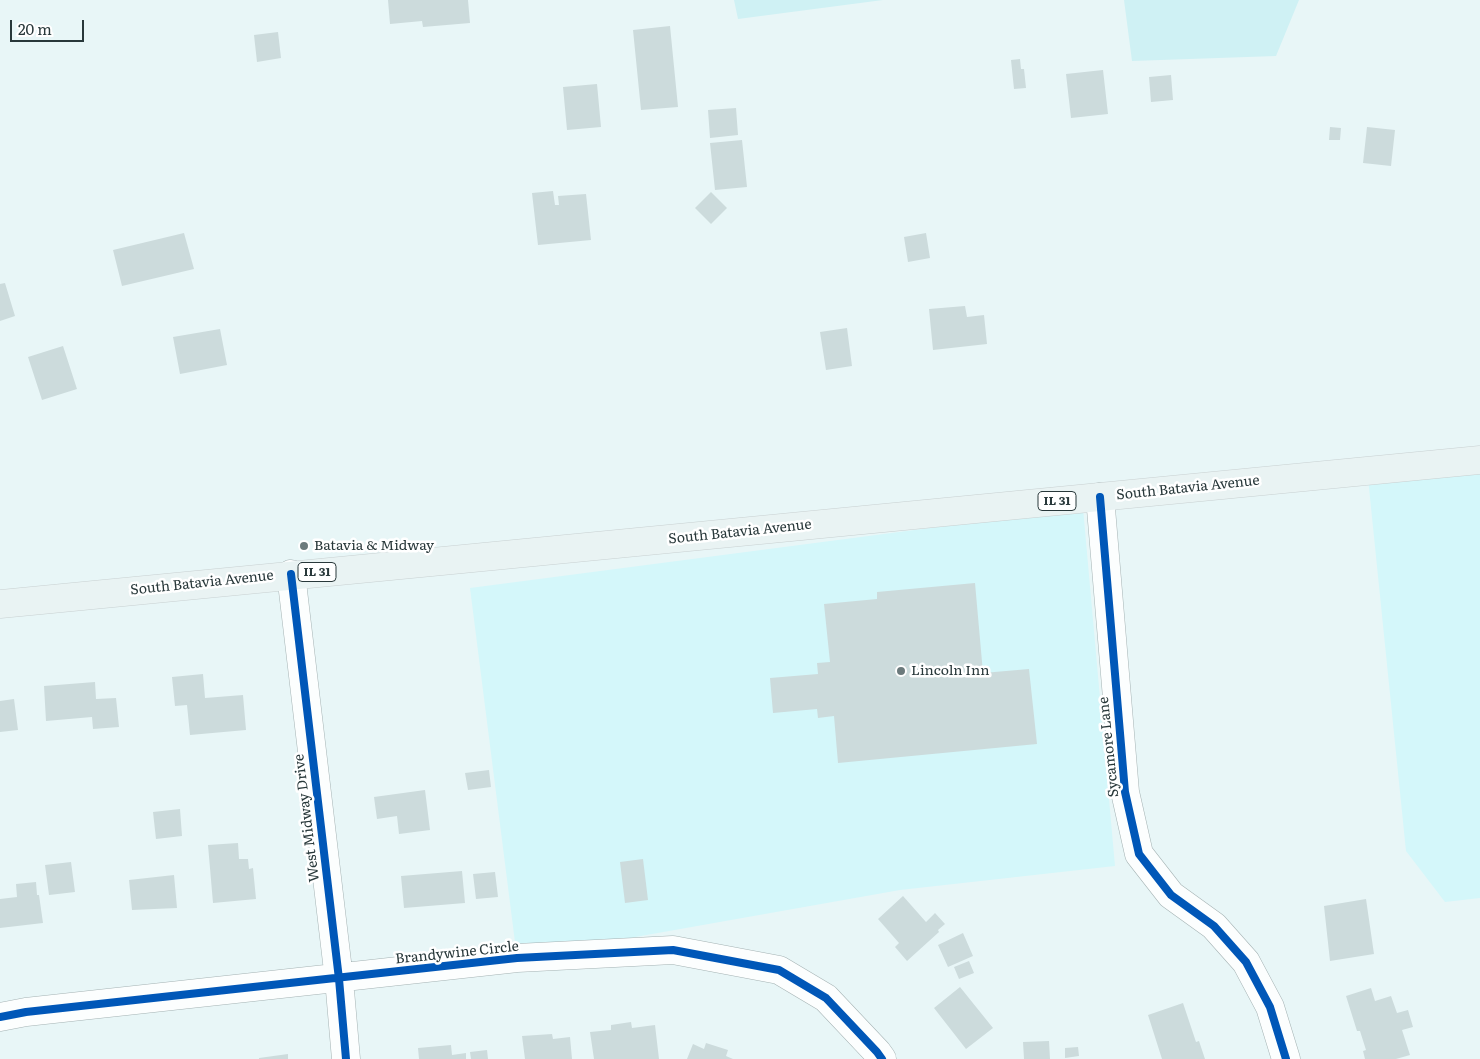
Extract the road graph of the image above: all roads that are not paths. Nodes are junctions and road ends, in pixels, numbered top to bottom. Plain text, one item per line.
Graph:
1 (1480, 460) edge
2 (1100, 497) junction
3 (292, 574) junction
4 (0, 604) edge
5 (339, 979) junction
6 (0, 1016) edge
7 (346, 1059) edge
8 (882, 1059) edge
9 (1286, 1059) edge

1 - 2 main road, South Batavia Avenue / IL 31
2 - 3 main road, South Batavia Avenue / IL 31
2 - 9 street, Sycamore Lane
3 - 4 main road, South Batavia Avenue / IL 31
3 - 5 street, West Midway Drive
5 - 6 street, Brandywine Circle
5 - 7 street, West Midway Drive
5 - 8 street, Brandywine Circle

